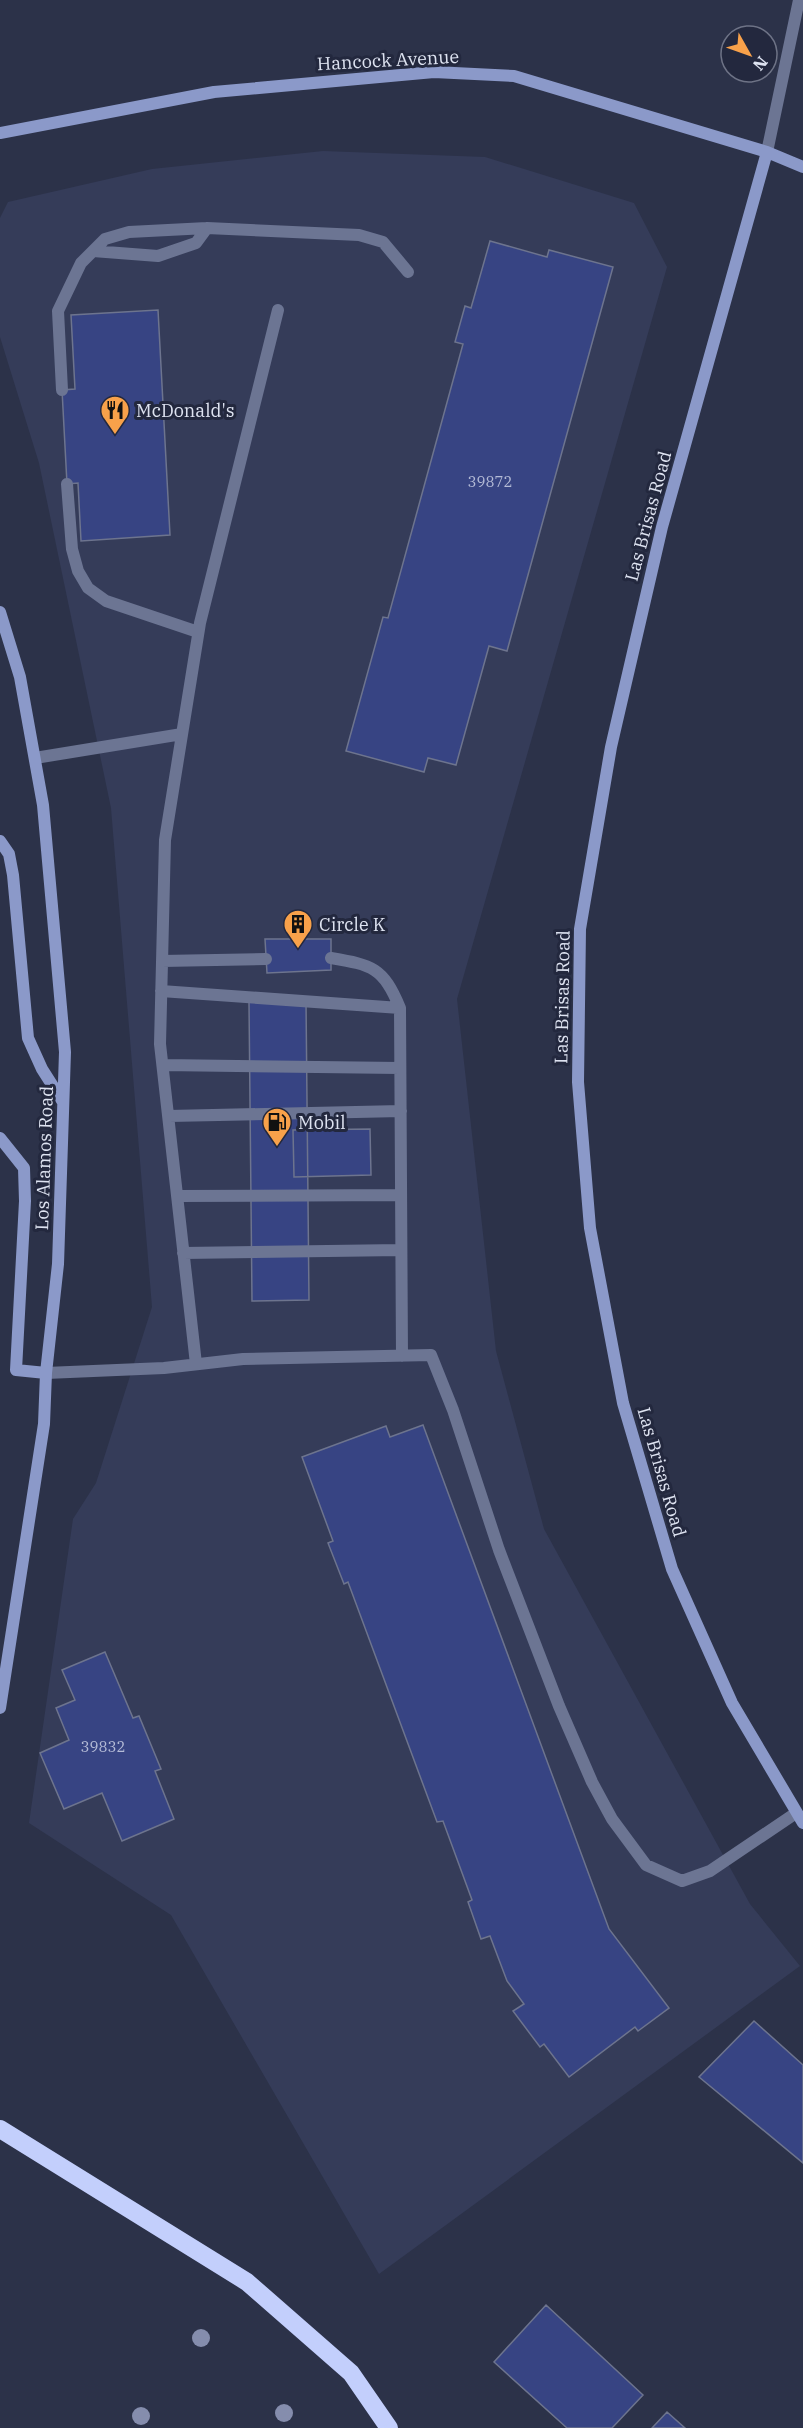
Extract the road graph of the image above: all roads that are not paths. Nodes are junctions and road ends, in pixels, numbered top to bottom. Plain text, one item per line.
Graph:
1 (799, 0) edge
2 (0, 133) edge
3 (767, 152) junction
4 (803, 167) edge
5 (207, 228) junction
6 (93, 251) junction
7 (408, 272) dead end
8 (278, 310) dead end
9 (62, 390) dead end
10 (68, 484) dead end
11 (0, 612) edge
12 (198, 632) junction
13 (182, 734) junction
14 (35, 758) junction
15 (0, 841) edge
16 (331, 958) dead end
17 (266, 959) dead end
18 (162, 961) junction
19 (161, 991) junction
20 (400, 1008) junction
21 (163, 1065) junction
22 (400, 1068) junction
23 (63, 1102) junction
24 (400, 1111) junction
25 (169, 1116) junction
26 (0, 1138) edge
27 (401, 1195) junction
28 (177, 1196) junction
29 (401, 1250) junction
30 (183, 1253) junction
31 (402, 1356) junction
32 (196, 1364) junction
33 (46, 1373) junction
34 (0, 1708) edge
35 (800, 1818) edge
36 (0, 2129) edge
37 (389, 2428) edge

1 - 3 street
2 - 3 main road, Hancock Avenue
3 - 4 main road, Hancock Avenue
3 - 35 main road, Las Brisas Road
5 - 6 street
5 - 6 street
5 - 7 street
6 - 9 street
8 - 12 street
10 - 12 street
11 - 14 main road, Los Alamos Road
12 - 13 street
13 - 14 street
13 - 18 street
14 - 23 main road, Los Alamos Road
15 - 23 main road
16 - 20 street
17 - 18 street
18 - 19 street
19 - 20 street
19 - 21 street
20 - 22 street
21 - 22 street
21 - 25 street
22 - 24 street
23 - 33 main road, Los Alamos Road
24 - 25 street
24 - 27 street
25 - 28 street
26 - 33 main road
27 - 28 street
27 - 29 street
28 - 30 street
29 - 30 street
29 - 31 street
30 - 32 street
31 - 32 street
31 - 35 street
32 - 33 street
33 - 34 main road, Los Alamos Road
36 - 37 highway

